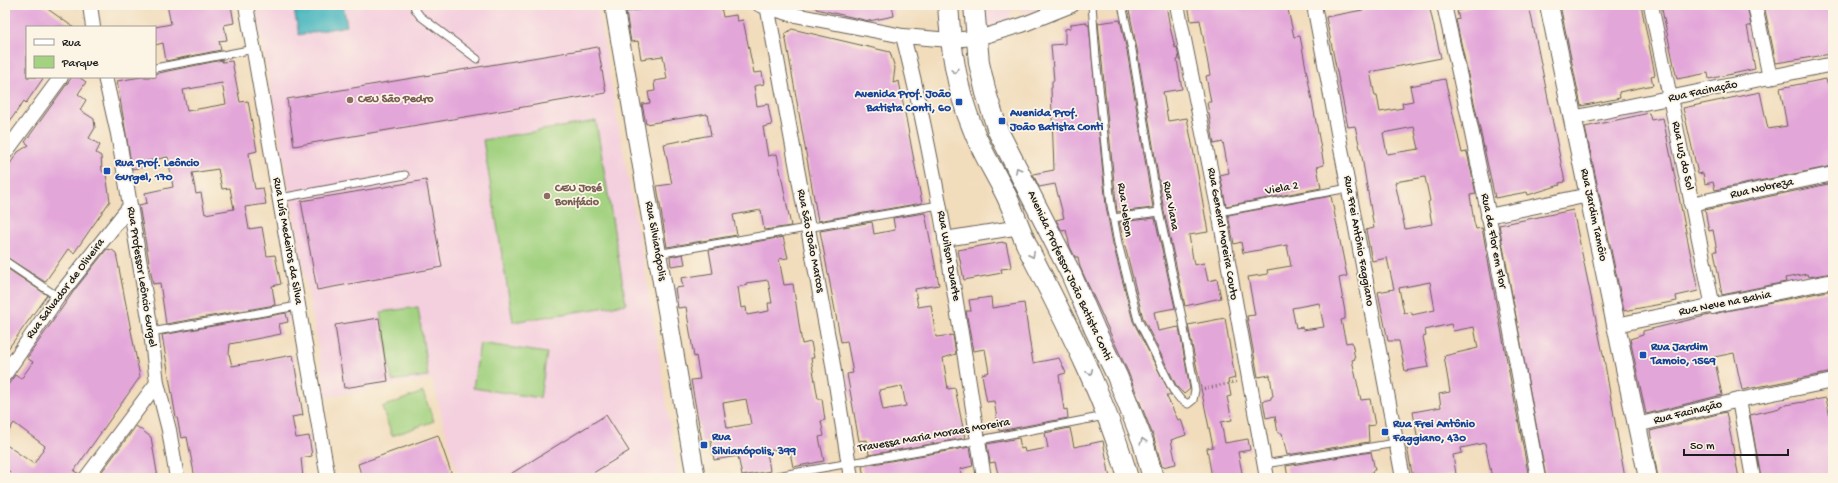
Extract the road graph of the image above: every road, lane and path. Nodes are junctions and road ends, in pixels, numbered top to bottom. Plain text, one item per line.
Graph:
1 (90, 5) edge
2 (246, 5) edge
3 (414, 5) edge
4 (614, 5) edge
5 (948, 5) edge
6 (974, 5) edge
7 (1072, 5) edge
8 (1092, 5) edge
9 (1122, 5) edge
10 (1177, 5) edge
11 (1314, 5) edge
12 (1444, 5) edge
13 (1548, 5) edge
14 (1651, 5) edge
15 (1756, 5) edge
16 (764, 6) edge
17 (94, 26) edge
18 (903, 36) junction
19 (975, 38) junction
20 (950, 40) junction
21 (254, 49) junction
22 (477, 59) dead end
23 (1833, 64) edge
24 (156, 68) edge
25 (59, 78) edge
26 (107, 78) edge
27 (1770, 78) junction
28 (1670, 99) junction
29 (1572, 118) junction
30 (5, 153) edge
31 (1833, 174) edge
32 (404, 175) dead end
33 (1349, 188) junction
34 (1588, 195) junction
35 (280, 198) junction
36 (1692, 204) junction
37 (939, 205) junction
38 (130, 206) junction
39 (1160, 212) junction
40 (1219, 212) junction
41 (1488, 216) junction
42 (1113, 218) junction
43 (1020, 227) junction
44 (807, 228) junction
45 (945, 239) junction
46 (657, 254) junction
47 (5, 260) edge
48 (1833, 281) edge
49 (58, 297) junction
50 (298, 306) junction
51 (1713, 306) junction
52 (1616, 325) junction
53 (151, 332) junction
54 (5, 374) edge
55 (1248, 379) junction
56 (1833, 383) edge
57 (158, 384) junction
58 (1196, 390) junction
59 (1740, 400) junction
60 (1108, 416) junction
61 (1637, 425) junction
62 (978, 439) junction
63 (1396, 443) junction
64 (848, 463) junction
65 (1266, 471) edge
66 (86, 478) edge
67 (177, 478) edge
68 (328, 478) edge
69 (696, 478) edge
70 (765, 478) edge
71 (851, 478) edge
72 (984, 478) edge
73 (1128, 478) edge
74 (1153, 478) edge
75 (1403, 478) edge
76 (1538, 478) edge
77 (1648, 478) edge
78 (1753, 478) edge

1 - 17 street
2 - 21 street, Rua Luís Medeiros da Silva
3 - 22 lane
4 - 46 street, Rua Silvianópolis
5 - 20 main road, Avenida Professor João Batista Conti
6 - 19 main road, Avenida Professor João Batista Conti
7 - 19 street
8 - 42 lane, Rua Nelson
9 - 39 lane, Rua Viana
10 - 40 street, Rua General Moreira Couto
11 - 33 street, Rua Frei Antônio Faggiano
12 - 41 street, Rua de Flor em Flor
13 - 29 street, Rua Jardim Tamôio
14 - 28 street, Rua Luz do Sol
15 - 27 street
16 - 18 street
16 - 44 street, Rua São João Marcos
18 - 20 street
18 - 37 street, Rua Wilson Duarte
19 - 20 street
74 -> 19 main road, Avenida Professor João Batista Conti
20 -> 43 main road, Avenida Professor João Batista Conti
21 - 24 lane
21 - 35 street, Rua Luís Medeiros da Silva
23 - 27 street, Rua Facinação
25 - 30 street
26 - 38 street, Rua Professor Leôncio Gurgel
27 - 28 street, Rua Facinação
28 - 29 street, Rua Facinação
28 - 36 street, Rua Luz do Sol
29 - 34 street, Rua Jardim Tamôio
31 - 36 street, Rua Nobreza
32 - 35 lane
33 - 40 lane, Viela 2
33 - 63 street, Rua Frei Antônio Faggiano
34 - 41 street
34 - 52 street, Rua Jardim Tamôio
35 - 50 street, Rua Luís Medeiros da Silva
36 - 51 street, Rua Luz do Sol
37 - 44 lane
37 - 45 street, Rua Wilson Duarte
38 - 49 street, Rua Salvador de Oliveira
38 - 53 street, Rua Professor Leôncio Gurgel
39 - 42 lane
39 - 58 lane, Rua Viana
40 - 55 street, Rua General Moreira Couto
41 - 76 street, Rua de Flor em Flor
42 - 58 lane, Rua Nelson
43 - 45 street
43 -> 60 main road, Avenida Professor João Batista Conti
44 - 46 lane
44 - 64 street, Rua São João Marcos
45 - 62 street, Rua Wilson Duarte
46 - 69 street, Rua Silvianópolis
47 - 49 lane
48 - 51 street, Rua Neve na Bahia
49 - 54 street, Rua Salvador de Oliveira
50 - 53 lane
50 - 68 street, Rua Luís Medeiros da Silva
51 - 52 street, Rua Neve na Bahia
52 - 61 street, Rua Jardim Tamôio
53 - 57 street, Rua Professor Leôncio Gurgel
55 - 58 path
55 - 65 street, Rua General Moreira Couto
56 - 59 street, Rua Facinação
57 - 66 street
57 - 67 street, Rua Professor Leôncio Gurgel
59 - 61 street, Rua Facinação
59 - 78 street
60 - 62 lane, Travessa Maria Moraes Moreira
60 - 73 main road, Avenida Professor João Batista Conti
61 - 77 street, Rua Jardim Tamôio
62 - 64 lane, Travessa Maria Moraes Moreira
62 - 72 street, Rua Wilson Duarte
63 - 65 lane
63 - 75 street, Rua Frei Antônio Faggiano
64 - 70 lane, Travessa Maria Moraes Moreira
64 - 71 street, Rua São João Marcos

